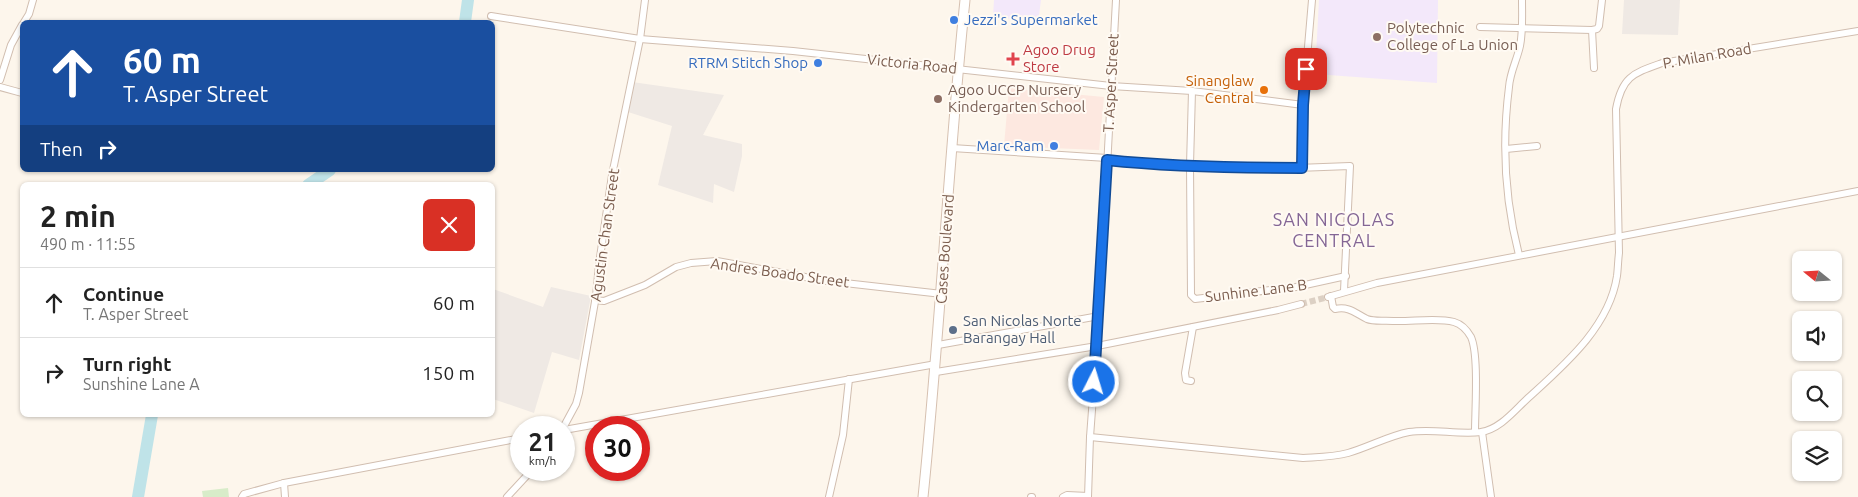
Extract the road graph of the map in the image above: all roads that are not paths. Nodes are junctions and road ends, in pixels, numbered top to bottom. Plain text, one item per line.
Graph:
1 (33, 0) edge
2 (645, 0) edge
3 (965, 0) edge
4 (1116, 0) edge
5 (1312, 0) edge
6 (1522, 0) edge
7 (1602, 0) edge
8 (491, 16) dead end
9 (25, 20) edge
10 (1480, 27) dead end
11 (20, 29) edge
12 (1522, 29) junction
13 (1592, 30) junction
14 (1858, 31) edge
15 (640, 39) junction
16 (1594, 68) dead end
17 (958, 70) junction
18 (0, 80) edge
19 (1111, 86) junction
20 (0, 87) edge
21 (1192, 91) junction
22 (20, 92) edge
23 (1303, 105) junction
24 (1537, 146) dead end
25 (952, 148) junction
26 (1506, 150) junction
27 (1107, 159) junction
28 (1190, 166) junction
29 (1302, 168) junction
30 (1858, 190) edge
31 (1618, 236) junction
32 (1519, 255) junction
33 (1346, 276) junction
34 (1344, 291) junction
35 (942, 294) junction
36 (595, 300) junction
37 (1301, 304) tunnel mouth
38 (1099, 316) junction
39 (1193, 327) junction
40 (938, 345) junction
41 (1097, 346) junction
42 (936, 368) junction
43 (848, 379) junction
44 (1191, 381) dead end
45 (570, 416) edge
46 (575, 427) edge
47 (1478, 432) junction
48 (1090, 437) junction
49 (510, 440) edge
50 (522, 481) edge
51 (284, 484) junction
52 (242, 497) edge
53 (285, 497) edge
54 (507, 497) edge
55 (829, 497) edge
56 (923, 497) edge
57 (1063, 497) edge
58 (1088, 497) edge
59 (1491, 497) edge

1 - 9 street
2 - 15 street, Agustin Chan Street
3 - 17 street, Cases Boulevard
4 - 19 street, T. Asper Street
5 - 23 street
6 - 12 street
7 - 13 street
8 - 15 street, Victoria Road
10 - 12 street
11 - 18 street
12 - 13 street
12 - 26 street
13 - 16 street
14 - 31 street, P. Milan Road
15 - 17 street, Victoria Road
15 - 36 street, Agustin Chan Street
17 - 19 street, Victoria Road
17 - 25 street, Cases Boulevard
19 - 21 street, Victoria Road
19 - 27 street, T. Asper Street
20 - 22 street
21 - 23 street, Victoria Road
21 - 28 street, Sunhine Lane B
23 - 29 street
24 - 26 street
25 - 27 street
25 - 35 street, Cases Boulevard
26 - 32 street
27 - 28 street
27 - 38 street, T. Asper Street
28 - 29 street
28 - 33 street, Sunhine Lane B
29 - 33 street
30 - 31 street
31 - 32 street
31 - 47 street, P. Milan Road
32 - 34 street
33 - 34 street
34 - 47 street
35 - 36 street, Andres Boado Street
35 - 40 street, Cases Boulevard
36 - 45 street, Agustin Chan Street
37 - 39 street
38 - 40 street
38 - 41 street, T. Asper Street
39 - 41 street
39 - 44 street
40 - 42 street, Cases Boulevard
41 - 42 street
41 - 48 street, T. Asper Street
42 - 43 street
42 - 56 street, Cases Boulevard
43 - 46 street
43 - 55 street
47 - 48 street
47 - 59 street
48 - 58 street, T. Asper Street
49 - 51 street
50 - 54 street
51 - 52 street
51 - 53 street
57 - 58 street

